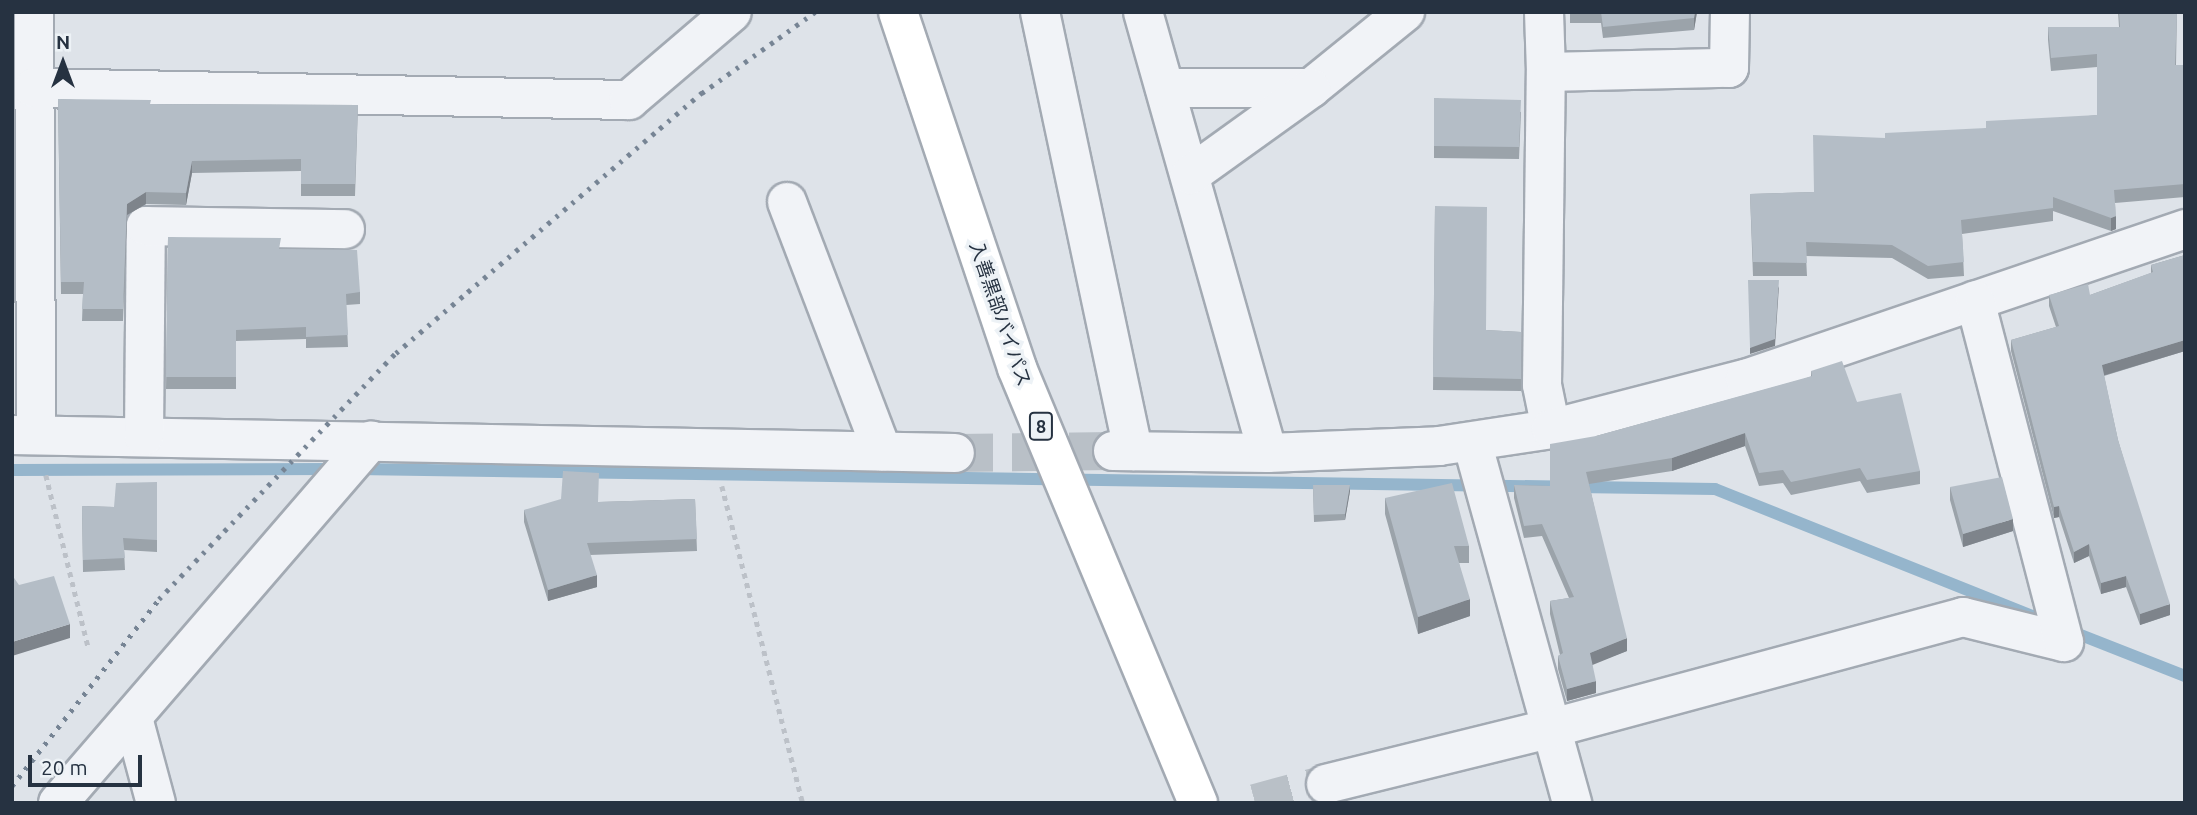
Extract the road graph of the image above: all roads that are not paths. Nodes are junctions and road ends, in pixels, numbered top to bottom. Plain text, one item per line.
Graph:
1 (34, 12) edge
2 (732, 12) edge
3 (1040, 12) edge
4 (1143, 12) edge
5 (1405, 12) edge
6 (1544, 12) edge
7 (1730, 12) edge
8 (902, 27) edge
9 (1546, 72) junction
10 (34, 88) junction
11 (1165, 88) junction
12 (1311, 88) junction
13 (1190, 175) junction
14 (787, 202) dead end
15 (345, 229) dead end
16 (2185, 229) edge
17 (1975, 300) junction
18 (1551, 429) junction
19 (24, 434) edge
20 (144, 436) junction
21 (371, 440) junction
22 (1472, 442) junction
23 (882, 451) junction
24 (955, 453) tunnel mouth
25 (1268, 453) junction
26 (133, 718) junction
27 (1552, 729) junction
28 (1326, 784) tunnel mouth
29 (58, 803) edge
30 (156, 803) edge
31 (1198, 803) edge
32 (1572, 803) edge

1 - 10 street
2 - 10 street
3 - 25 street
4 - 11 street
5 - 12 street
6 - 9 street
7 - 9 street
8 - 31 highway, 入善黒部バイパス / 8
9 - 18 street
10 - 19 street
11 - 12 street
11 - 13 street
12 - 13 street
13 - 25 street
14 - 23 street
15 - 20 street
16 - 17 street
17 - 18 street
17 - 27 street
18 - 22 street
19 - 20 street
20 - 21 street
21 - 23 street
21 - 26 street
22 - 25 street
22 - 27 street
23 - 24 street
26 - 29 street
26 - 30 street
27 - 28 street
27 - 32 street

